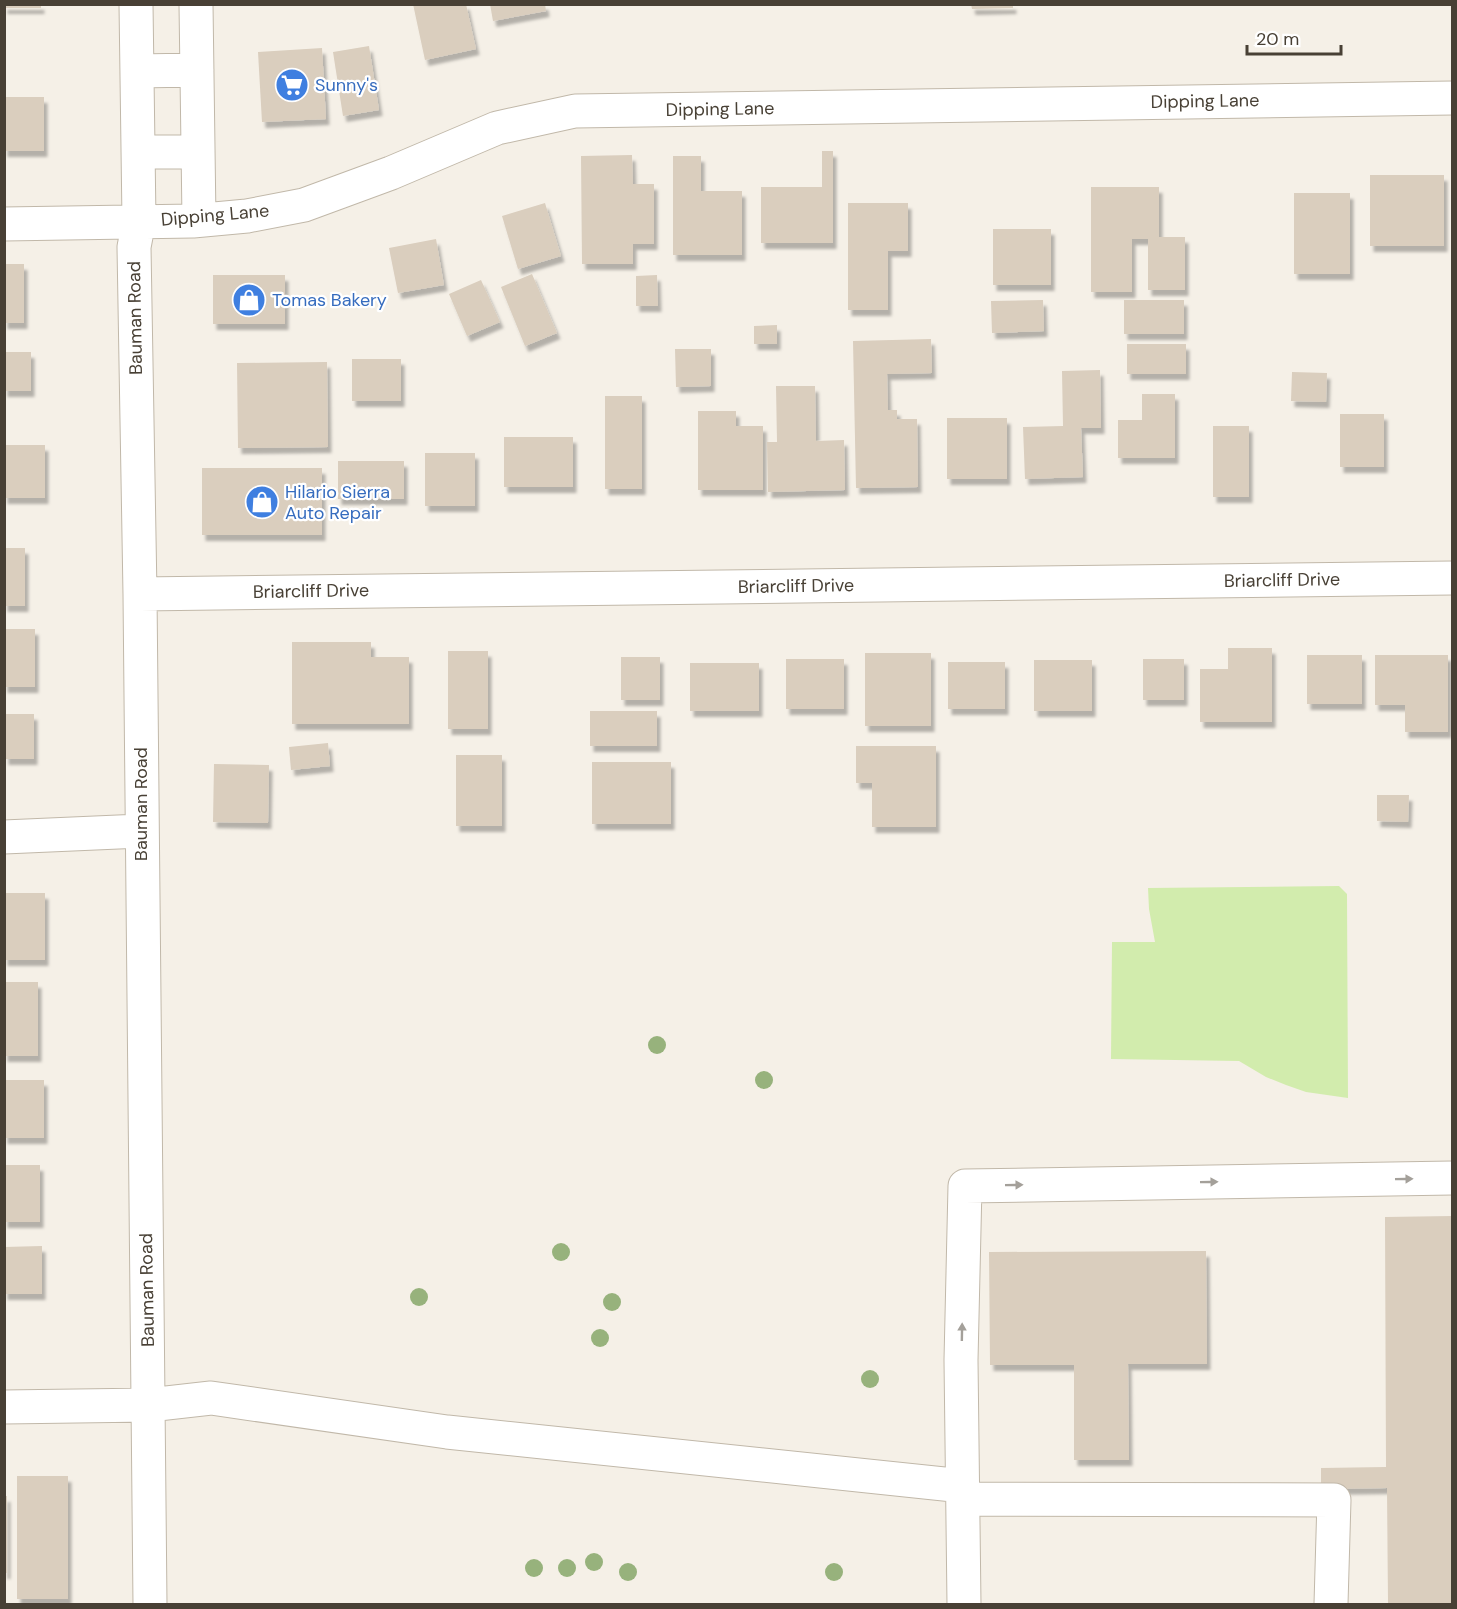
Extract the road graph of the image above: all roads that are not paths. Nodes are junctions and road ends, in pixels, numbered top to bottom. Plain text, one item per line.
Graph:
1 (136, 4) edge
2 (196, 4) edge
3 (197, 70) junction
4 (137, 71) junction
5 (1452, 98) edge
6 (138, 153) junction
7 (198, 153) junction
8 (199, 220) junction
9 (139, 221) junction
10 (4, 224) edge
11 (1452, 578) edge
12 (141, 594) junction
13 (141, 831) junction
14 (4, 837) edge
15 (1452, 1178) edge
16 (149, 1405) junction
17 (4, 1407) edge
18 (964, 1493) junction
19 (150, 1605) edge
20 (964, 1605) edge
21 (1331, 1605) edge

1 - 4 street, Bauman Road
2 - 3 street
3 - 4 street
3 - 7 street
4 - 6 street, Bauman Road
5 - 8 street, Dipping Lane
6 - 7 street
6 - 9 street, Bauman Road
7 - 8 street
8 - 9 street, Dipping Lane
9 - 10 street, Dipping Lane
9 - 12 street, Bauman Road
11 - 12 street, Briarcliff Drive
12 - 13 street, Bauman Road
13 - 14 street
13 - 16 street, Bauman Road
18 -> 15 street
16 - 17 street
16 - 18 street
16 - 19 street, Bauman Road
18 - 20 street
18 - 21 street

